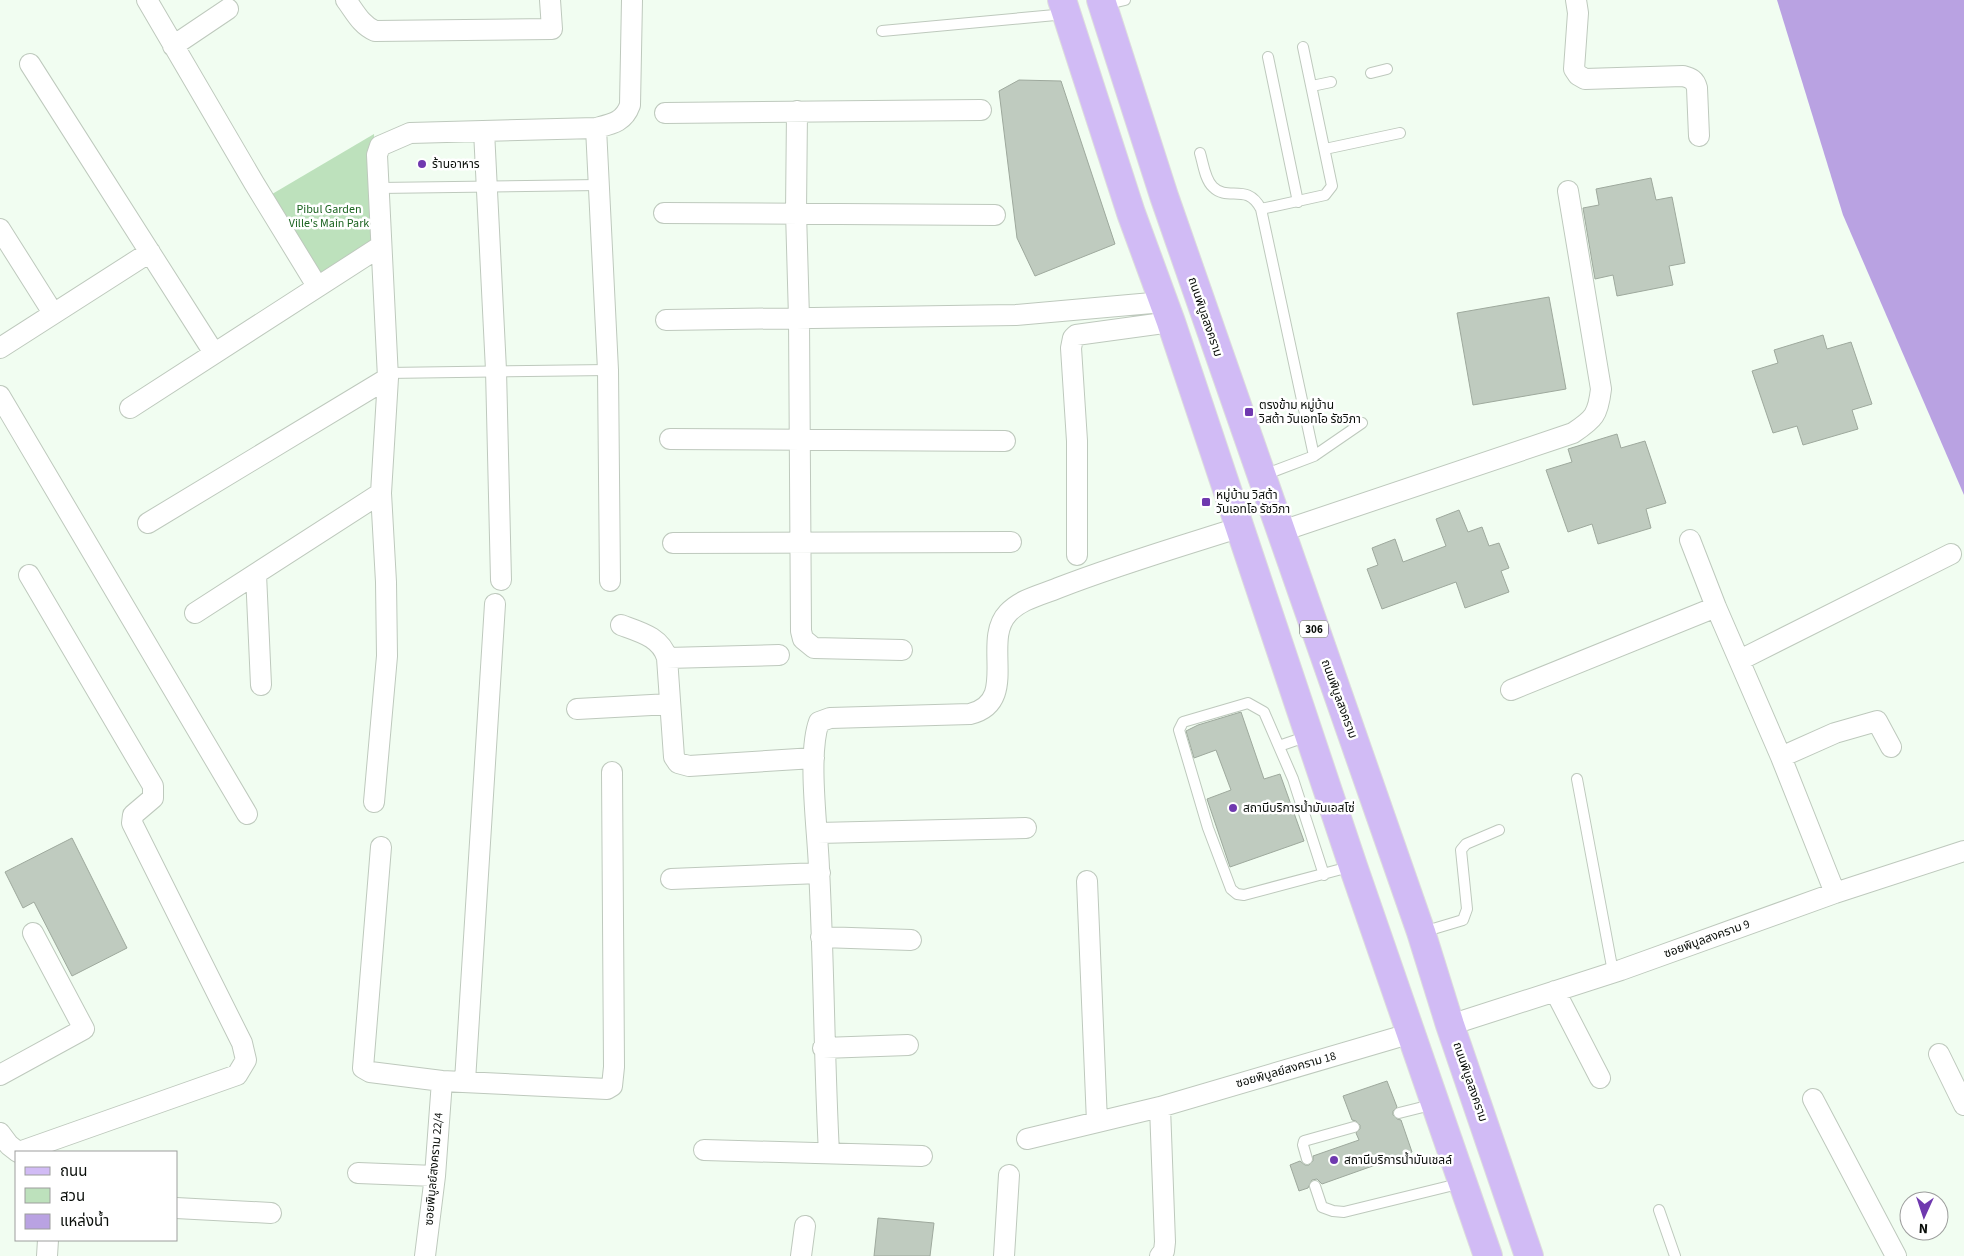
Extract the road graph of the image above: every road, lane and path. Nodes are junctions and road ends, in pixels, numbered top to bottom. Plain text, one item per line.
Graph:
1 (148, 0) edge
2 (346, 0) edge
3 (550, 0) edge
4 (632, 0) edge
5 (1576, 0) edge
6 (1110, 2) edge
7 (1065, 7) edge
8 (228, 9) dead end
9 (882, 31) dead end
10 (173, 46) junction
11 (1303, 47) dead end
12 (1268, 57) dead end
13 (30, 64) dead end
14 (1387, 70) dead end
15 (1371, 73) dead end
16 (1331, 82) dead end
17 (1312, 86) junction
18 (980, 110) dead end
19 (797, 111) junction
20 (665, 113) dead end
21 (596, 128) junction
22 (484, 131) junction
23 (1400, 133) dead end
24 (1699, 136) dead end
25 (1325, 149) junction
26 (1200, 153) dead end
27 (599, 185) junction
28 (486, 186) junction
29 (379, 188) junction
30 (1568, 191) dead end
31 (1298, 202) junction
32 (1260, 209) junction
33 (796, 212) junction
34 (664, 213) dead end
35 (995, 214) dead end
36 (0, 230) edge
37 (381, 246) junction
38 (150, 252) junction
39 (317, 286) junction
40 (1167, 312) junction
41 (53, 313) junction
42 (799, 318) junction
43 (666, 320) dead end
44 (0, 348) edge
45 (214, 353) junction
46 (496, 370) junction
47 (608, 370) junction
48 (388, 375) junction
49 (0, 396) edge
50 (130, 408) dead end
51 (1362, 423) dead end
52 (670, 439) dead end
53 (800, 441) junction
54 (1005, 441) dead end
55 (1314, 456) junction
56 (1260, 476) junction
57 (382, 493) junction
58 (148, 524) dead end
59 (1238, 528) junction
60 (1280, 532) junction
61 (1690, 540) dead end
62 (1011, 542) dead end
63 (673, 543) dead end
64 (800, 543) junction
65 (1951, 554) dead end
66 (1077, 555) dead end
67 (256, 574) junction
68 (29, 575) dead end
69 (500, 580) dead end
70 (610, 581) dead end
71 (495, 604) dead end
72 (1716, 607) junction
73 (195, 613) dead end
74 (621, 625) dead end
75 (902, 650) dead end
76 (779, 655) dead end
77 (667, 658) junction
78 (1740, 660) junction
79 (261, 685) dead end
80 (1511, 690) dead end
81 (670, 704) junction
82 (577, 708) dead end
83 (1308, 735) junction
84 (1279, 746) junction
85 (1891, 747) dead end
86 (1781, 757) junction
87 (814, 758) junction
88 (612, 772) dead end
89 (1577, 779) dead end
90 (374, 802) dead end
91 (247, 814) dead end
92 (1026, 828) dead end
93 (1499, 830) dead end
94 (818, 833) junction
95 (381, 847) dead end
96 (1964, 851) edge
97 (1353, 866) junction
98 (820, 873) junction
99 (1324, 875) junction
100 (671, 879) dead end
101 (1087, 881) dead end
102 (1835, 893) junction
103 (1421, 932) junction
104 (33, 933) dead end
105 (821, 937) junction
106 (911, 940) dead end
107 (1613, 972) junction
108 (1555, 991) junction
109 (1450, 1025) junction
110 (1412, 1033) junction
111 (908, 1046) dead end
112 (823, 1048) junction
113 (1939, 1054) dead end
114 (0, 1075) edge
115 (1600, 1078) dead end
116 (442, 1081) junction
117 (465, 1081) junction
118 (1813, 1099) dead end
119 (1436, 1104) junction
120 (1964, 1105) edge
121 (1160, 1107) junction
122 (1399, 1113) dead end
123 (1097, 1122) junction
124 (1354, 1127) dead end
125 (0, 1133) edge
126 (1027, 1139) dead end
127 (704, 1150) dead end
128 (17, 1151) edge
129 (21, 1151) edge
130 (829, 1153) junction
131 (922, 1156) dead end
132 (1307, 1159) dead end
133 (358, 1173) dead end
134 (1009, 1175) dead end
135 (435, 1176) junction
136 (1462, 1183) junction
137 (1315, 1186) dead end
138 (178, 1208) edge
139 (1659, 1210) dead end
140 (270, 1213) dead end
141 (805, 1226) dead end
142 (48, 1241) edge
143 (47, 1256) edge
144 (426, 1256) edge
145 (801, 1256) edge
146 (1004, 1256) edge
147 (1160, 1256) edge
148 (1488, 1256) edge
149 (1530, 1256) edge
150 (1675, 1256) edge
151 (1896, 1256) edge

1 - 10 street
2 - 3 street
4 - 21 street
5 - 24 street
6 - 56 main road, ถนนพิบูลสงคราม / 306
7 - 9 lane
7 - 40 main road
8 - 10 street
10 - 39 street
11 - 17 lane
12 - 31 lane
13 - 38 street
14 - 15 lane
16 - 17 lane
17 - 25 lane
18 - 19 street
19 - 20 street
19 - 33 street
21 - 22 street
21 - 27 street
22 - 28 street
22 - 29 street
23 - 25 lane
25 - 31 lane
26 - 32 lane
27 - 28 lane
27 - 47 street
28 - 29 lane
28 - 46 street
29 - 37 street
30 - 60 street
31 - 32 lane
32 - 55 lane
33 - 34 street
33 - 35 street
33 - 42 street
36 - 41 street
37 - 39 street
37 - 48 street
38 - 41 street
38 - 45 street
39 - 45 street
40 - 42 street
40 - 59 main road
40 - 66 street
41 - 44 street
42 - 43 street
42 - 53 street
45 - 50 street
46 - 47 lane
46 - 48 lane
46 - 69 street
47 - 70 street
48 - 57 street
48 - 58 street
49 - 91 street
51 - 55 lane
52 - 53 street
53 - 54 street
53 - 64 street
55 - 56 lane
56 - 60 main road, ถนนพิบูลสงคราม / 306
57 - 67 street
57 - 90 street
59 - 83 main road
59 - 87 street
60 - 103 main road, ถนนพิบูลสงคราม / 306
61 - 72 street
62 - 64 street
63 - 64 street
64 - 75 street
65 - 78 street
67 - 73 street
67 - 79 street
68 - 129 street
71 - 117 street
72 - 78 street
72 - 80 street
74 - 77 street
76 - 77 street
77 - 81 street
78 - 86 street
81 - 82 street
81 - 87 street
83 - 84 lane
83 - 97 main road
84 - 99 lane
84 - 99 lane
85 - 86 street
86 - 102 street
87 - 94 street
88 - 117 street
89 - 107 lane
92 - 94 street
93 - 103 lane
94 - 98 street
95 - 116 street
96 - 102 street, ซอยพิบูลสงคราม 9
97 - 99 lane
97 - 110 main road
98 - 100 street
98 - 105 street
101 - 123 street
102 - 107 street, ซอยพิบูลสงคราม 9
103 - 109 main road, ถนนพิบูลสงคราม / 306
104 - 114 street
105 - 106 street
105 - 112 street
107 - 108 street, ซอยพิบูลสงคราม 9
108 - 109 street, ซอยพิบูลสงคราม 9
108 - 115 street
109 - 110 main road
109 - 149 main road, ถนนพิบูลสงคราม / 306
110 - 119 main road
110 - 121 street, ซอยพิบูลย์สงคราม 18
111 - 112 street
112 - 130 street
113 - 120 street
116 - 117 street
116 - 135 street, ซอยพิบูลย์สงคราม 22/4
118 - 151 street
119 - 122 lane
119 - 136 main road
121 - 123 street, ซอยพิบูลย์สงคราม 18
121 - 147 street
123 - 126 street, ซอยพิบูลย์สงคราม 18
124 - 132 lane
125 - 128 street
127 - 130 street
130 - 131 street
133 - 135 street
134 - 146 street
135 - 144 street, ซอยพิบูลย์สงคราม 22/4
136 - 137 lane
136 - 148 main road
138 - 140 street
139 - 150 lane
141 - 145 street
142 - 143 street

